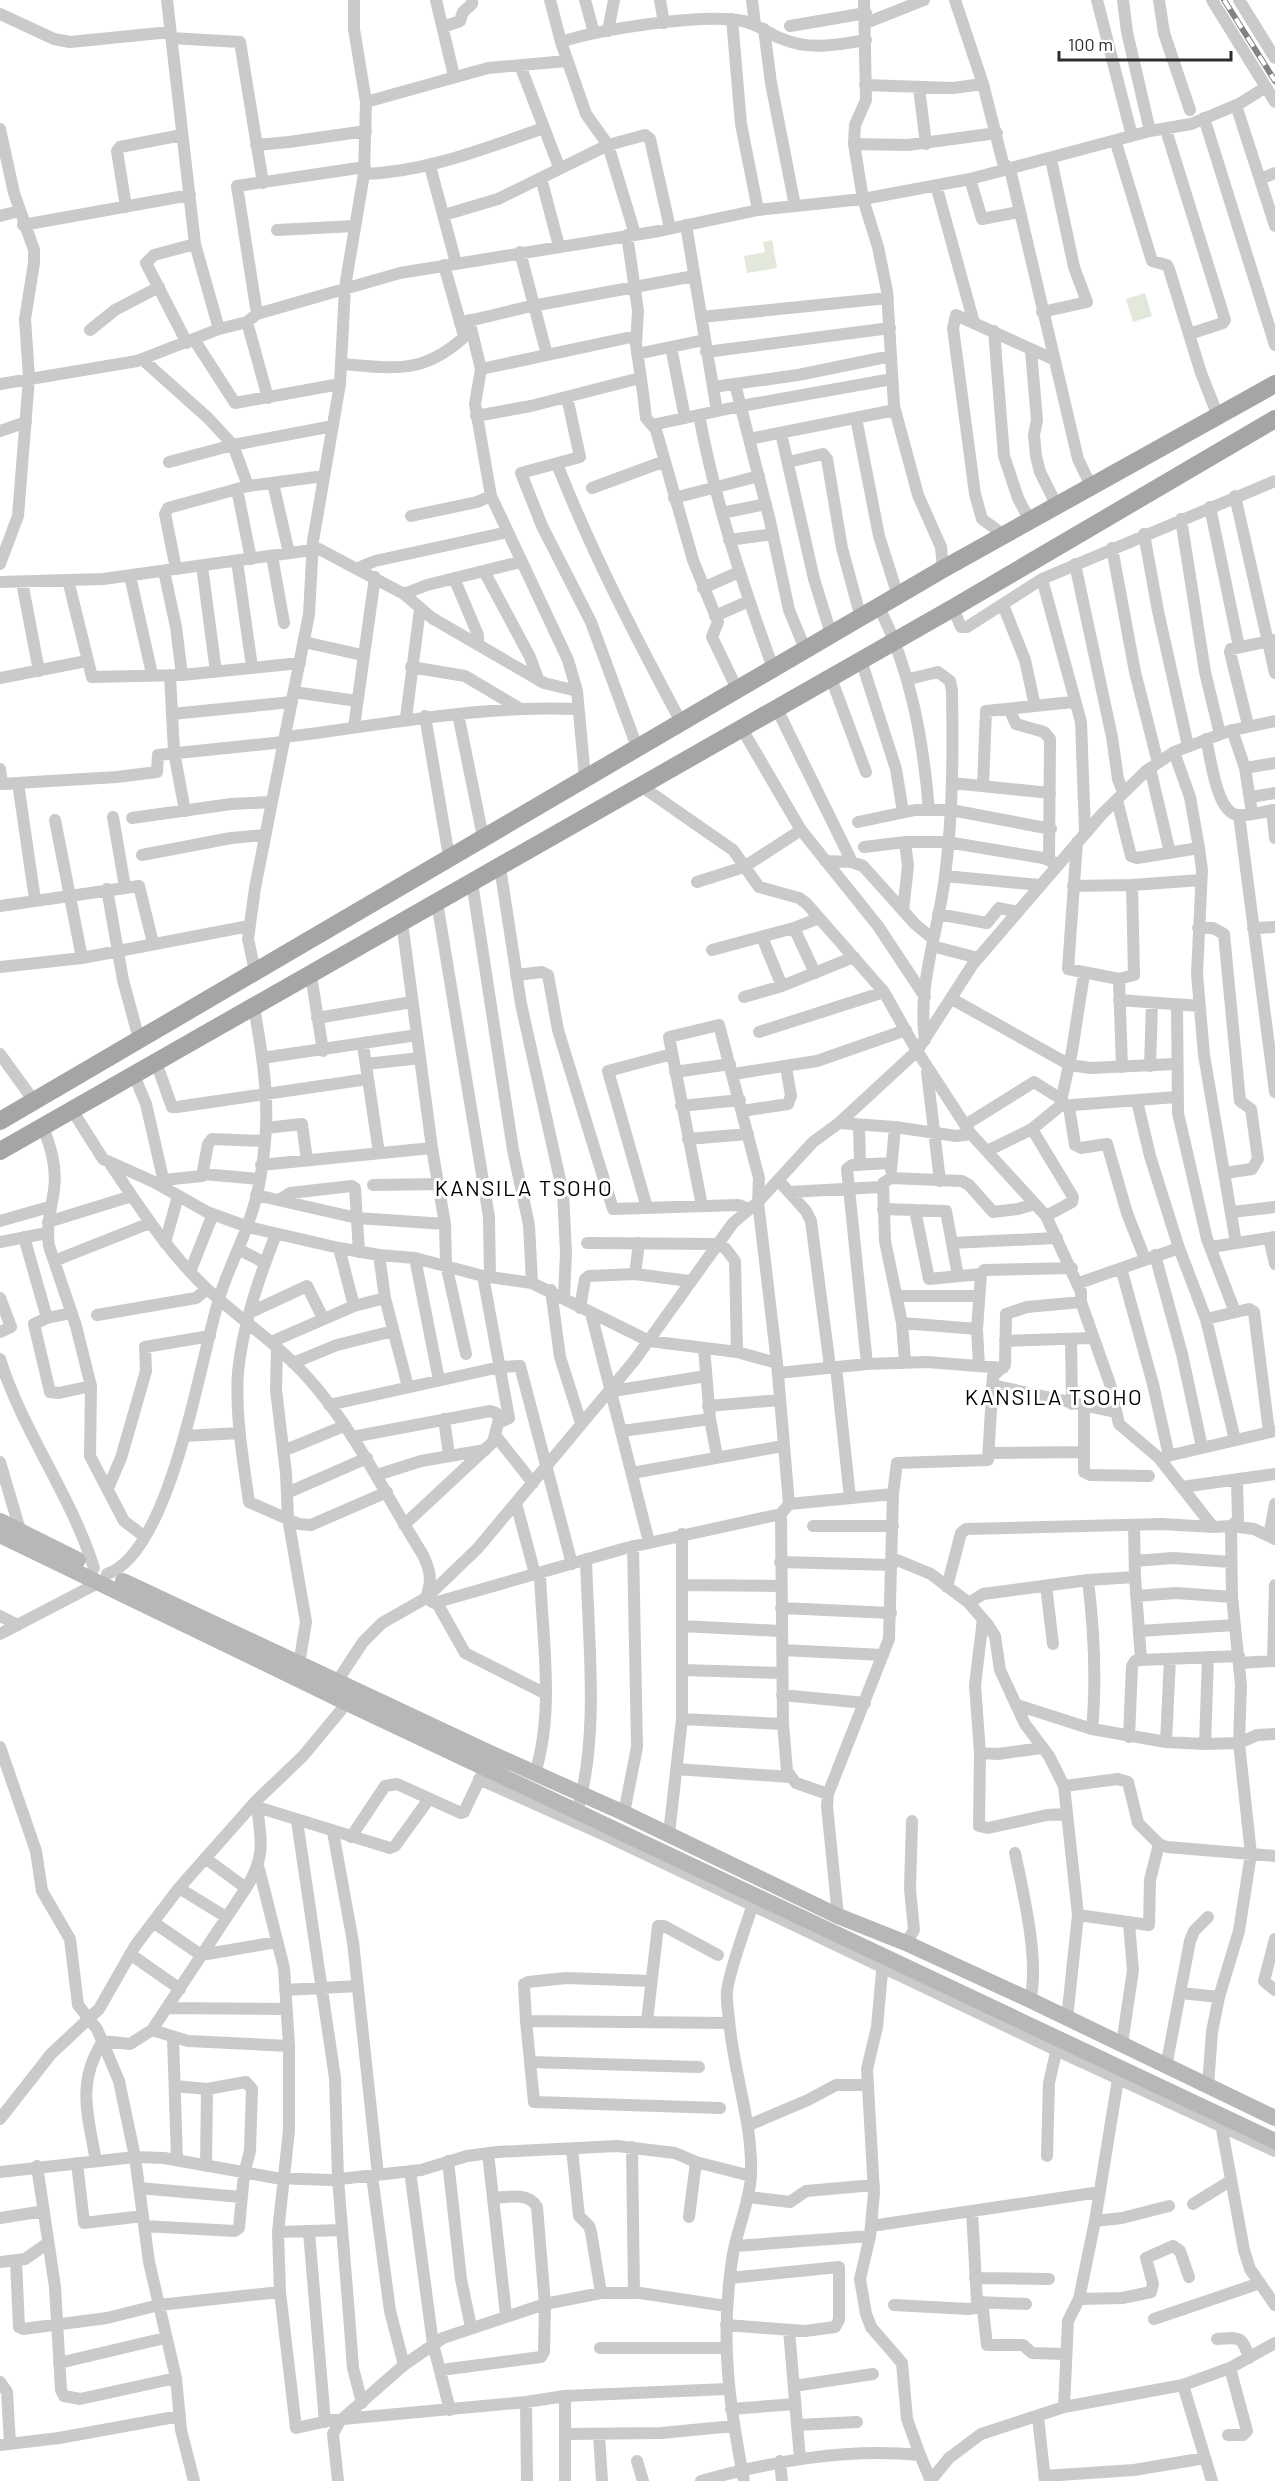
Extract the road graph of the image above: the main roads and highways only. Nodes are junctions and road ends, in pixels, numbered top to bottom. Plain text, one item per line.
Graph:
1 (1275, 384) edge
2 (1275, 419) edge
3 (0, 1121) edge
4 (0, 1151) edge
5 (0, 1521) edge
6 (0, 1535) edge
7 (100, 1574) junction
8 (579, 1803) junction
9 (1275, 2118) edge
10 (1275, 2141) edge

1 - 3 main road
2 - 4 main road
5 - 7 main road
6 - 7 main road
7 - 8 main road
7 - 8 main road
8 - 9 main road
8 - 10 main road

